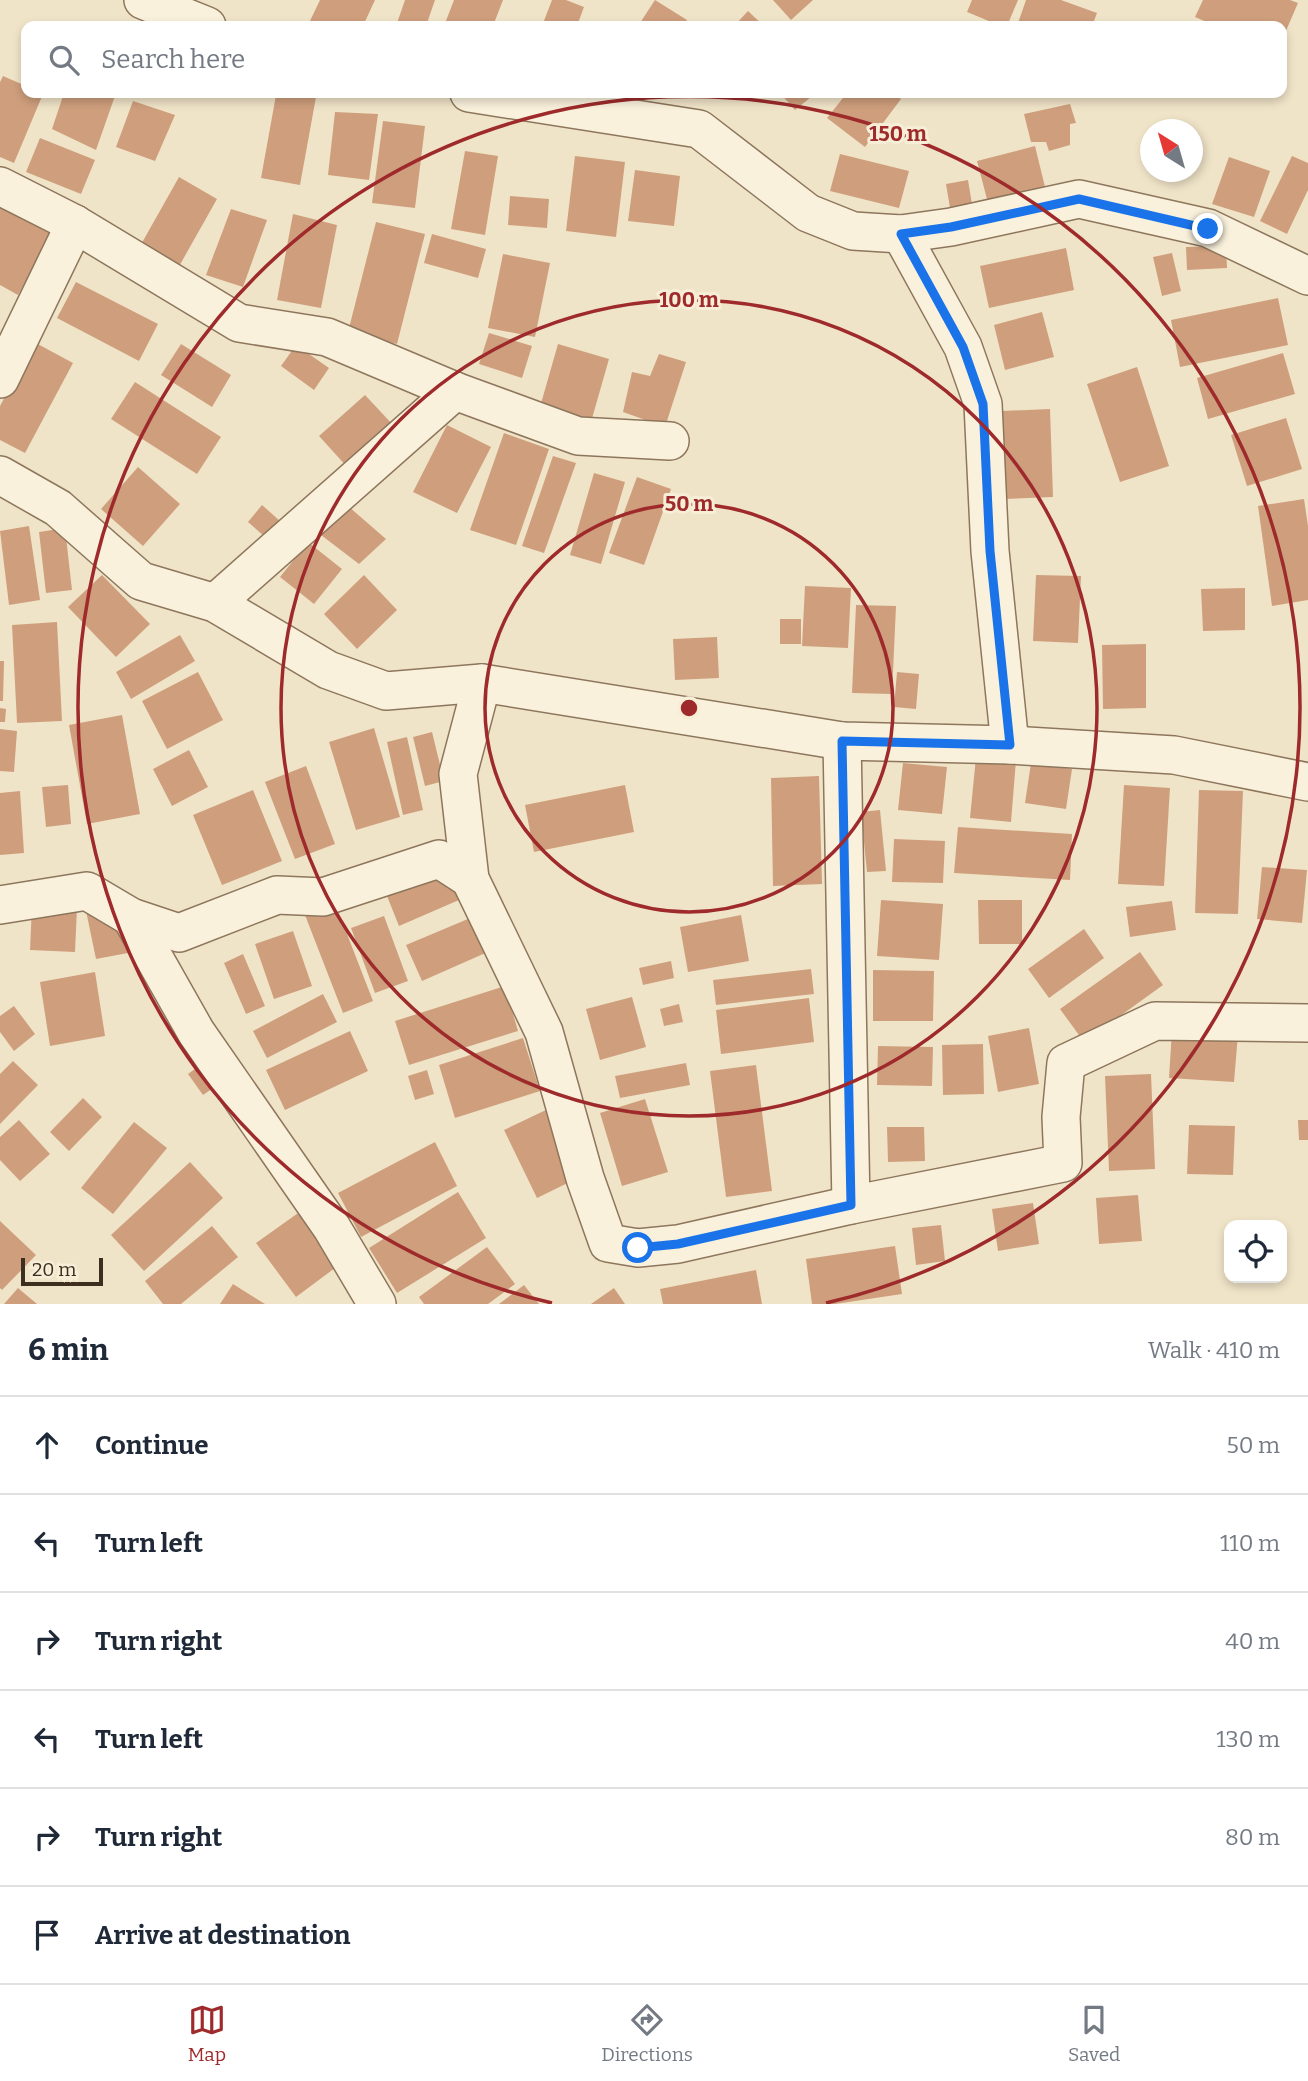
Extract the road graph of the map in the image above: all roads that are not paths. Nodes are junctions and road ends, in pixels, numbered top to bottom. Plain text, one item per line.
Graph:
1 (143, 0) edge
2 (195, 21) edge
3 (501, 98) edge
4 (0, 186) edge
5 (75, 224) junction
6 (901, 234) junction
7 (1308, 276) edge
8 (0, 379) edge
9 (455, 391) junction
10 (670, 441) dead end
11 (0, 475) edge
12 (215, 603) junction
13 (482, 683) junction
14 (842, 741) junction
15 (1010, 745) junction
16 (1308, 782) edge
17 (470, 879) junction
18 (0, 905) edge
19 (131, 916) junction
20 (1308, 1023) edge
21 (851, 1205) junction
22 (377, 1304) edge

1 - 2 street
3 - 6 street
4 - 5 street
5 - 8 street
5 - 9 street
6 - 7 street
6 - 15 street
9 - 10 street
9 - 12 street
11 - 12 street
12 - 13 street
13 - 14 street
13 - 17 street
14 - 15 street
14 - 21 street
15 - 16 street
17 - 19 street
17 - 21 street
18 - 19 street
19 - 22 street
20 - 21 street

